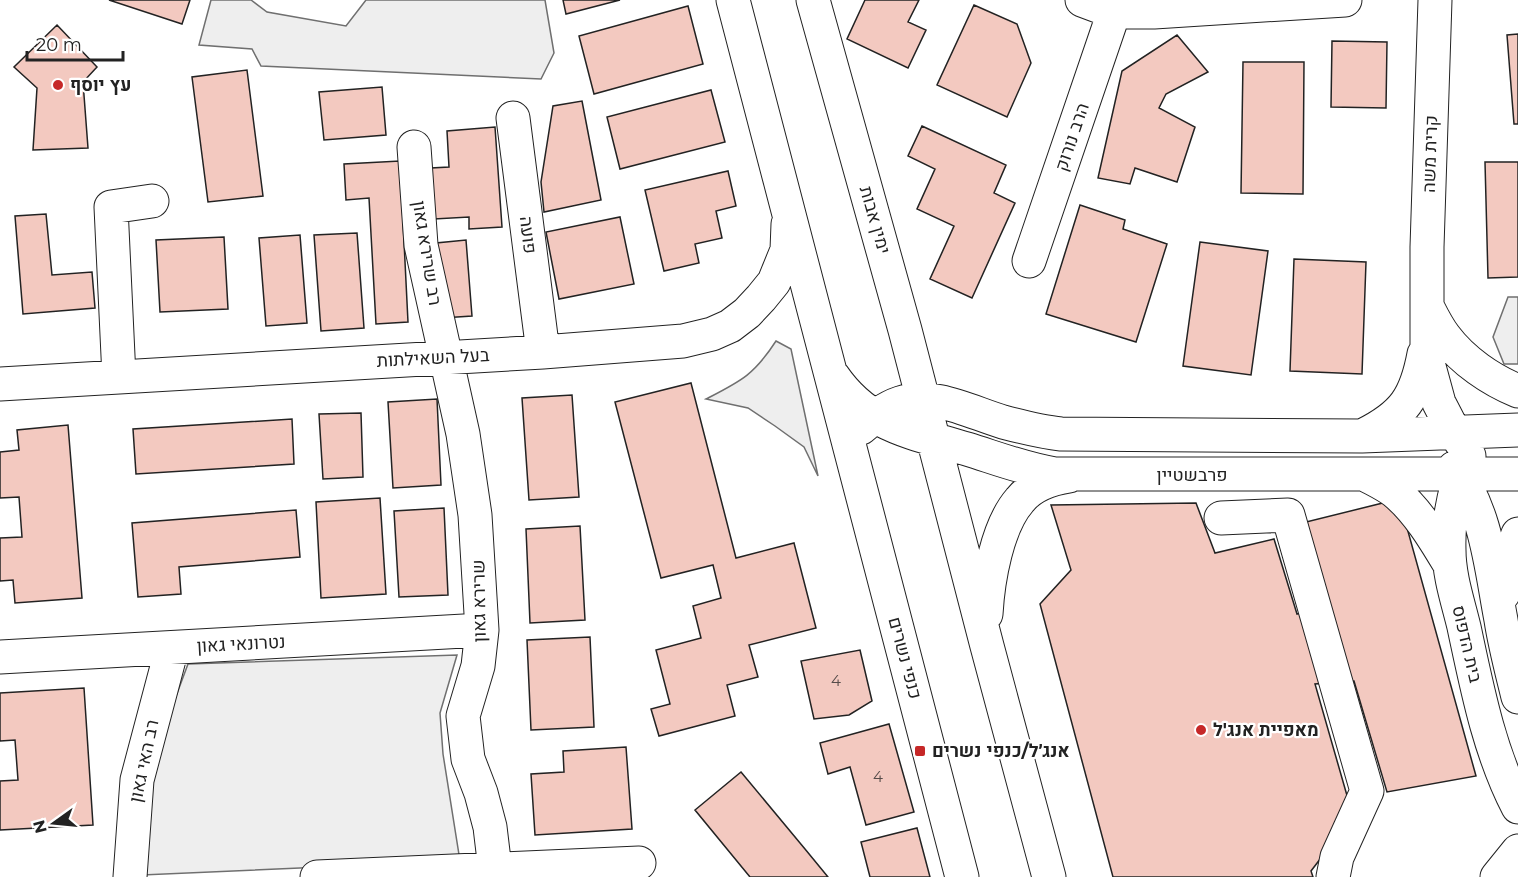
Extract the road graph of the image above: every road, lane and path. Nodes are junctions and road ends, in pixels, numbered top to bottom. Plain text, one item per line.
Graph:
1 (733, 0) edge
2 (813, 0) edge
3 (1082, 0) edge
4 (1345, 0) edge
5 (1435, 0) edge
6 (1114, 12) junction
7 (513, 118) dead end
8 (414, 147) dead end
9 (152, 201) dead end
10 (789, 213) junction
11 (1029, 261) dead end
12 (1428, 308) junction
13 (1426, 343) junction
14 (543, 352) junction
15 (446, 357) junction
16 (832, 375) junction
17 (119, 377) junction
18 (0, 384) edge
19 (1518, 391) edge
20 (924, 399) junction
21 (876, 416) junction
22 (1508, 430) edge
23 (1422, 434) junction
24 (1362, 436) junction
25 (849, 439) junction
26 (934, 440) junction
27 (1479, 462) edge
28 (1070, 475) junction
29 (1366, 475) junction
30 (1221, 518) dead end
31 (1518, 534) edge
32 (1450, 565) junction
33 (1501, 623) junction
34 (482, 630) junction
35 (987, 646) junction
36 (172, 648) junction
37 (0, 657) edge
38 (1518, 697) edge
39 (1518, 807) edge
40 (1518, 851) edge
41 (639, 862) dead end
42 (496, 873) edge
43 (130, 877) edge
44 (316, 877) edge
45 (962, 877) edge
46 (1049, 877) edge
47 (1333, 877) edge
48 (1497, 877) edge

1 - 10 street
2 - 20 street, ימין אבות
3 - 6 street
4 - 6 street
5 - 12 street, קרית משה
6 - 11 street, הרב נורוק
7 - 14 street, פועה
8 - 15 street, רב שרירא גאון
9 - 17 street
10 - 14 street, בעל השאילתות
10 - 16 street
12 - 13 street, קרית משה
12 - 19 street, קרית משה
13 - 24 street
13 - 27 street, קרית משה
14 - 15 street, בעל השאילתות
15 - 17 street, בעל השאילתות
15 - 34 street, שרירא גאון
16 - 21 street, פרבשטיין
16 - 25 street
17 - 18 street, בעל השאילתות
20 - 21 street
20 - 24 street
20 - 26 street, ימין אבות
21 - 25 street
21 - 26 street, פרבשטיין
22 - 27 street
23 - 24 street
23 - 27 street
23 - 27 street, בית הדפוס
25 - 45 street, כנפי נשרים
26 - 28 street, פרבשטיין
26 - 35 street
27 - 29 street, פרבשטיין
27 - 32 street, בית הדפוס
27 - 33 street, בית הדפוס
28 - 29 street, פרבשטיין
28 - 35 street
29 - 32 street
30 - 47 street
31 - 33 street
32 - 39 street, בית הדפוס
33 - 38 street, בית הדפוס
34 - 36 street, נטרונאי גאון
34 - 42 street, שרירא גאון
35 - 46 street
36 - 37 street, נטרונאי גאון
36 - 43 street, רב האי גאון
40 - 48 street
41 - 42 street
42 - 44 street

